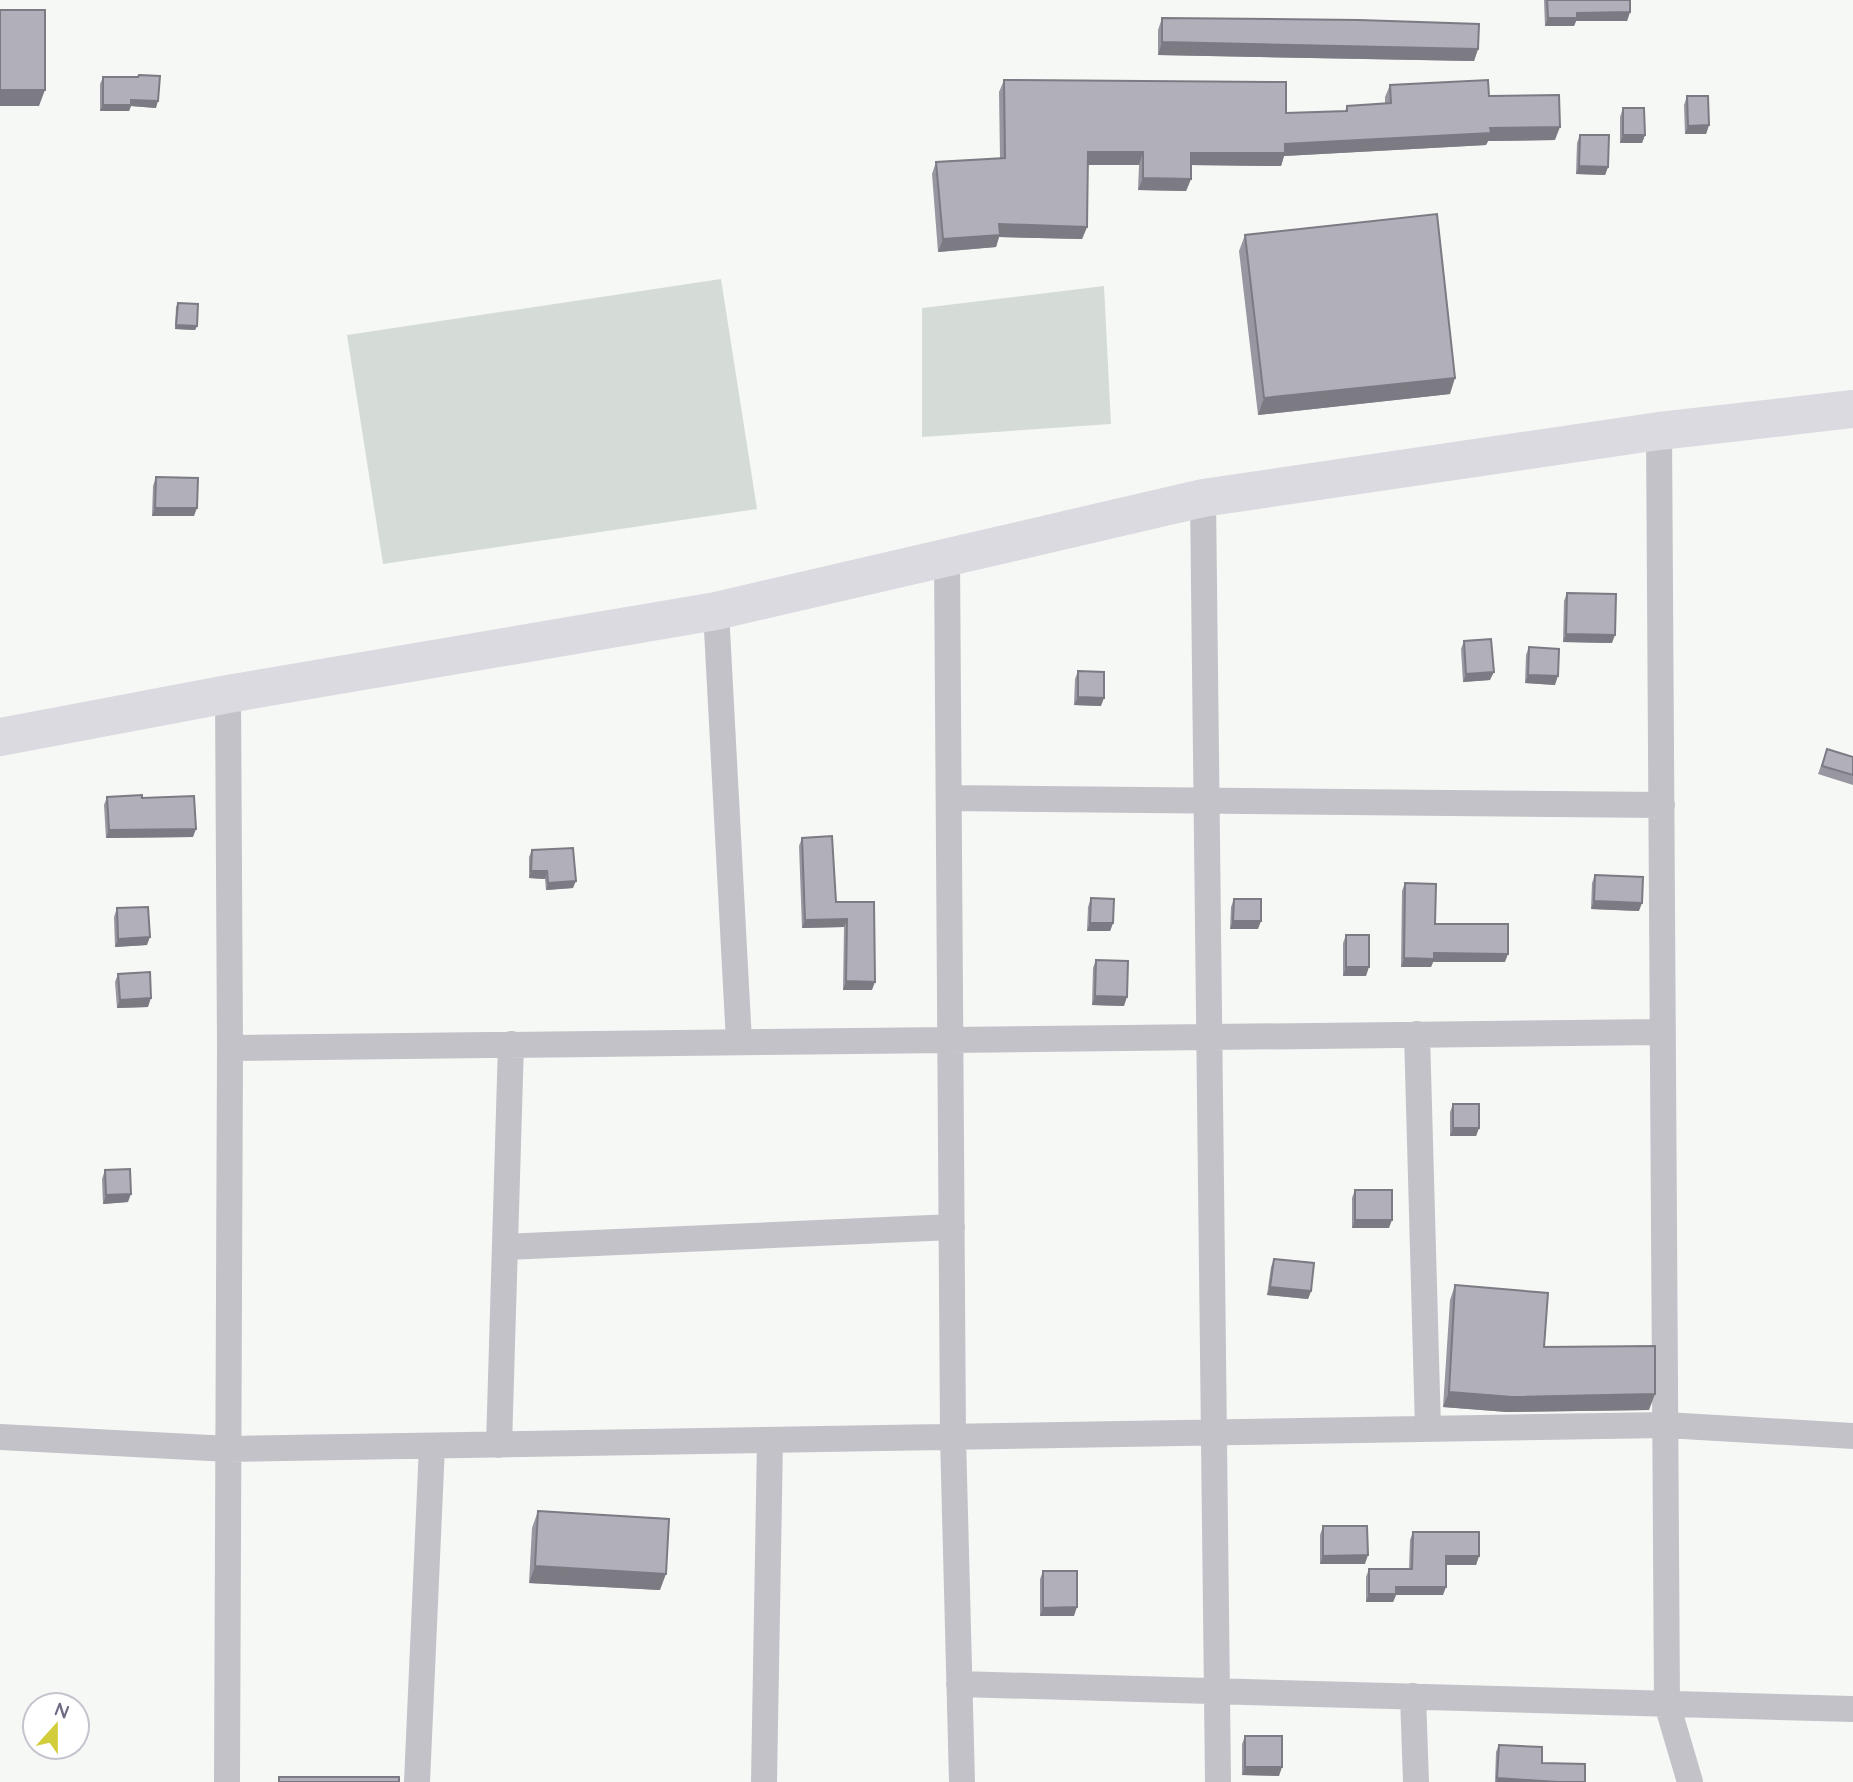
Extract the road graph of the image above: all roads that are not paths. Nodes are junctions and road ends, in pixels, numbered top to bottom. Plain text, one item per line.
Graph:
1 (1853, 409) edge
2 (1659, 430) junction
3 (1203, 498) junction
4 (947, 556) junction
5 (716, 611) junction
6 (228, 694) junction
7 (0, 737) edge
8 (949, 798) junction
9 (1208, 800) junction
10 (1662, 805) junction
11 (1663, 1032) junction
12 (1417, 1034) junction
13 (1210, 1037) junction
14 (951, 1040) junction
15 (739, 1042) junction
16 (511, 1044) junction
17 (230, 1048) junction
18 (952, 1227) junction
19 (505, 1247) junction
20 (1666, 1425) junction
21 (1428, 1429) junction
22 (1214, 1433) junction
23 (1853, 1436) edge
24 (0, 1437) edge
25 (953, 1437) junction
26 (770, 1440) junction
27 (499, 1445) junction
28 (432, 1446) junction
29 (229, 1449) junction
30 (959, 1684) junction
31 (1217, 1691) junction
32 (1413, 1696) junction
33 (1667, 1704) junction
34 (1853, 1709) edge
35 (227, 1782) edge
36 (417, 1782) edge
37 (764, 1782) edge
38 (961, 1782) edge
39 (1218, 1782) edge
40 (1416, 1782) edge
41 (1690, 1782) edge

1 - 2 highway
2 - 3 highway
2 - 10 street
3 - 4 highway
3 - 9 street
4 - 5 highway
4 - 8 street
5 - 6 highway
5 - 15 street
6 - 7 highway
6 - 17 street
8 - 9 street
8 - 14 street
9 - 10 street
9 - 13 street
10 - 11 street
11 - 12 street
11 - 20 street
12 - 13 street
12 - 21 street
13 - 14 street
13 - 22 street
14 - 15 street
14 - 18 street
15 - 16 street
16 - 17 street
16 - 19 street
17 - 29 street
18 - 19 street
18 - 25 street
19 - 27 street
20 - 21 street
20 - 23 street
20 - 33 street
21 - 22 street
22 - 25 street
22 - 31 street
24 - 29 street
25 - 26 street
25 - 30 street
26 - 27 street
26 - 37 street
27 - 28 street
28 - 29 street
28 - 36 street
29 - 35 street
30 - 31 street
30 - 38 street
31 - 32 street
31 - 39 street
32 - 33 street
32 - 40 street
33 - 34 street
33 - 41 street

